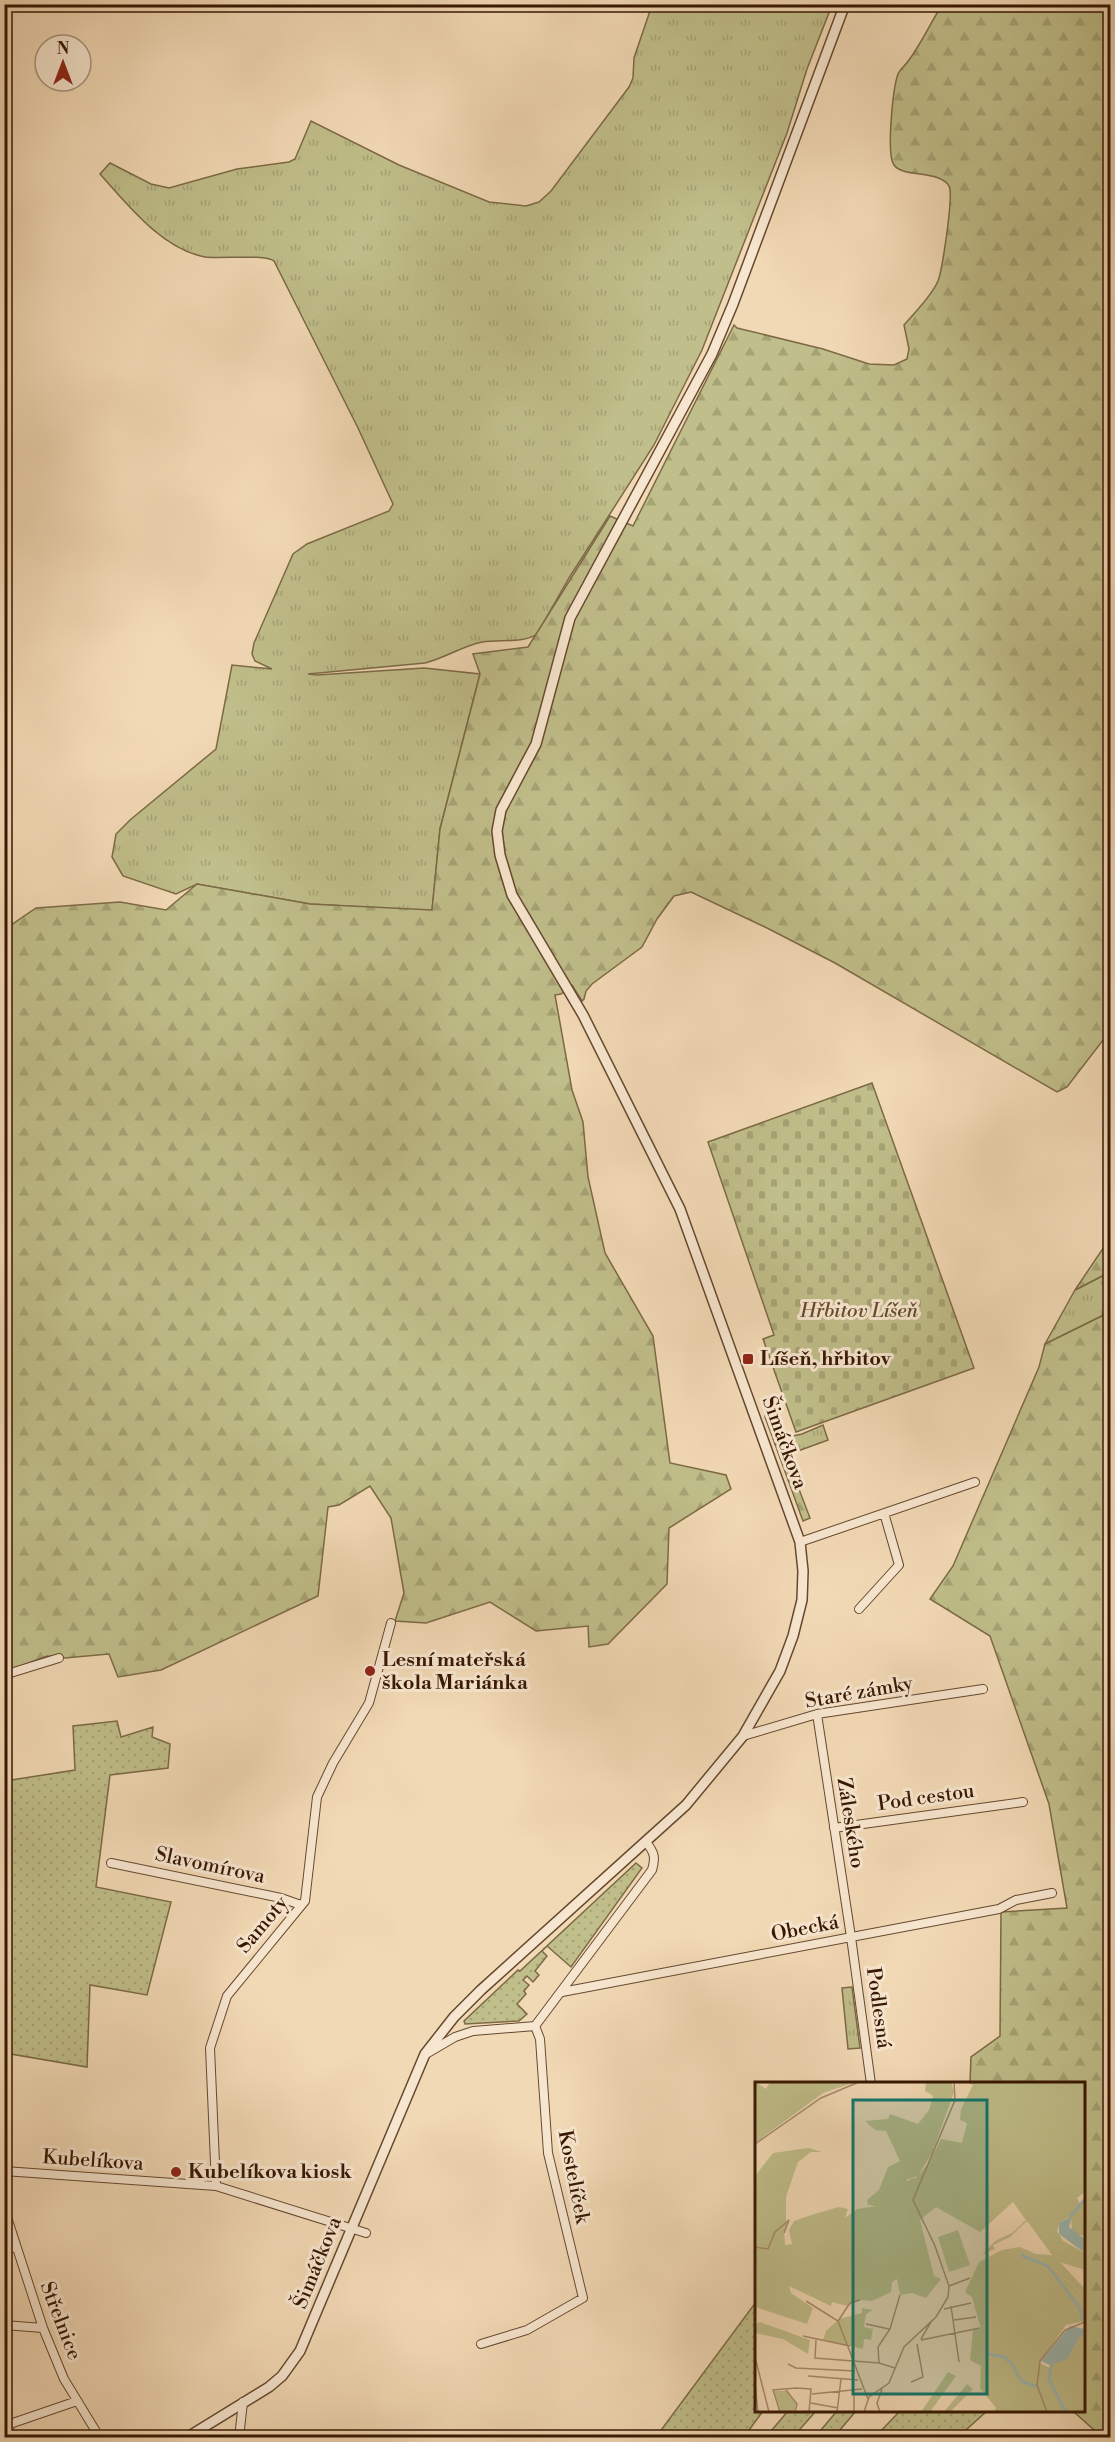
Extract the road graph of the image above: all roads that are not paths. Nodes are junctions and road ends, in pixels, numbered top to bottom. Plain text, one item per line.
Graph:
1 (845, 4) edge
2 (975, 1482) dead end
3 (884, 1513) junction
4 (800, 1542) junction
5 (859, 1609) dead end
6 (391, 1623) dead end
7 (59, 1658) dead end
8 (4, 1675) edge
9 (982, 1689) dead end
10 (817, 1714) junction
11 (743, 1736) junction
12 (1023, 1802) dead end
13 (834, 1828) junction
14 (646, 1842) junction
15 (111, 1863) dead end
16 (1052, 1893) dead end
17 (301, 1905) junction
18 (851, 1936) junction
19 (562, 1992) junction
20 (535, 2026) junction
21 (425, 2054) junction
22 (871, 2082) edge
23 (4, 2171) edge
24 (216, 2186) junction
25 (4, 2208) edge
26 (352, 2227) junction
27 (366, 2233) dead end
28 (4, 2247) edge
29 (16, 2248) junction
30 (4, 2325) edge
31 (43, 2328) junction
32 (481, 2344) dead end
33 (77, 2401) junction
34 (243, 2402) junction
35 (6, 2425) edge
36 (12, 2438) edge
37 (100, 2438) edge
38 (186, 2438) edge
39 (239, 2438) edge

1 - 4 street, Šimáčkova
2 - 3 street
3 - 4 street
3 - 5 street
4 - 11 street, Šimáčkova
6 - 17 street, Samoty
7 - 8 street
9 - 10 street, Staré zámky
10 - 11 street, Staré zámky
10 - 13 street, Záleského
11 - 14 street, Šimáčkova
12 - 13 street, Pod cestou
13 - 18 street, Záleského
14 - 19 street
14 - 21 street, Šimáčkova
15 - 17 street, Slavomírova
16 - 18 street, Obecká
17 - 24 street, Samoty
18 - 19 street, Obecká
18 - 22 street, Podlesná
19 - 20 street
20 - 21 street
20 - 32 street, Kostelíček
21 - 26 street, Šimáčkova
23 - 24 street, Kubelíkova
24 - 26 street, Kubelíkova
25 - 29 street, Střelnice
26 - 27 street, Kubelíkova
26 - 34 street, Šimáčkova
28 - 29 street
29 - 31 street, Střelnice
30 - 31 street
31 - 33 street, Střelnice
33 - 35 street
33 - 37 street, Střelnice
34 - 38 street, Šimáčkova
34 - 39 street
35 - 36 street

